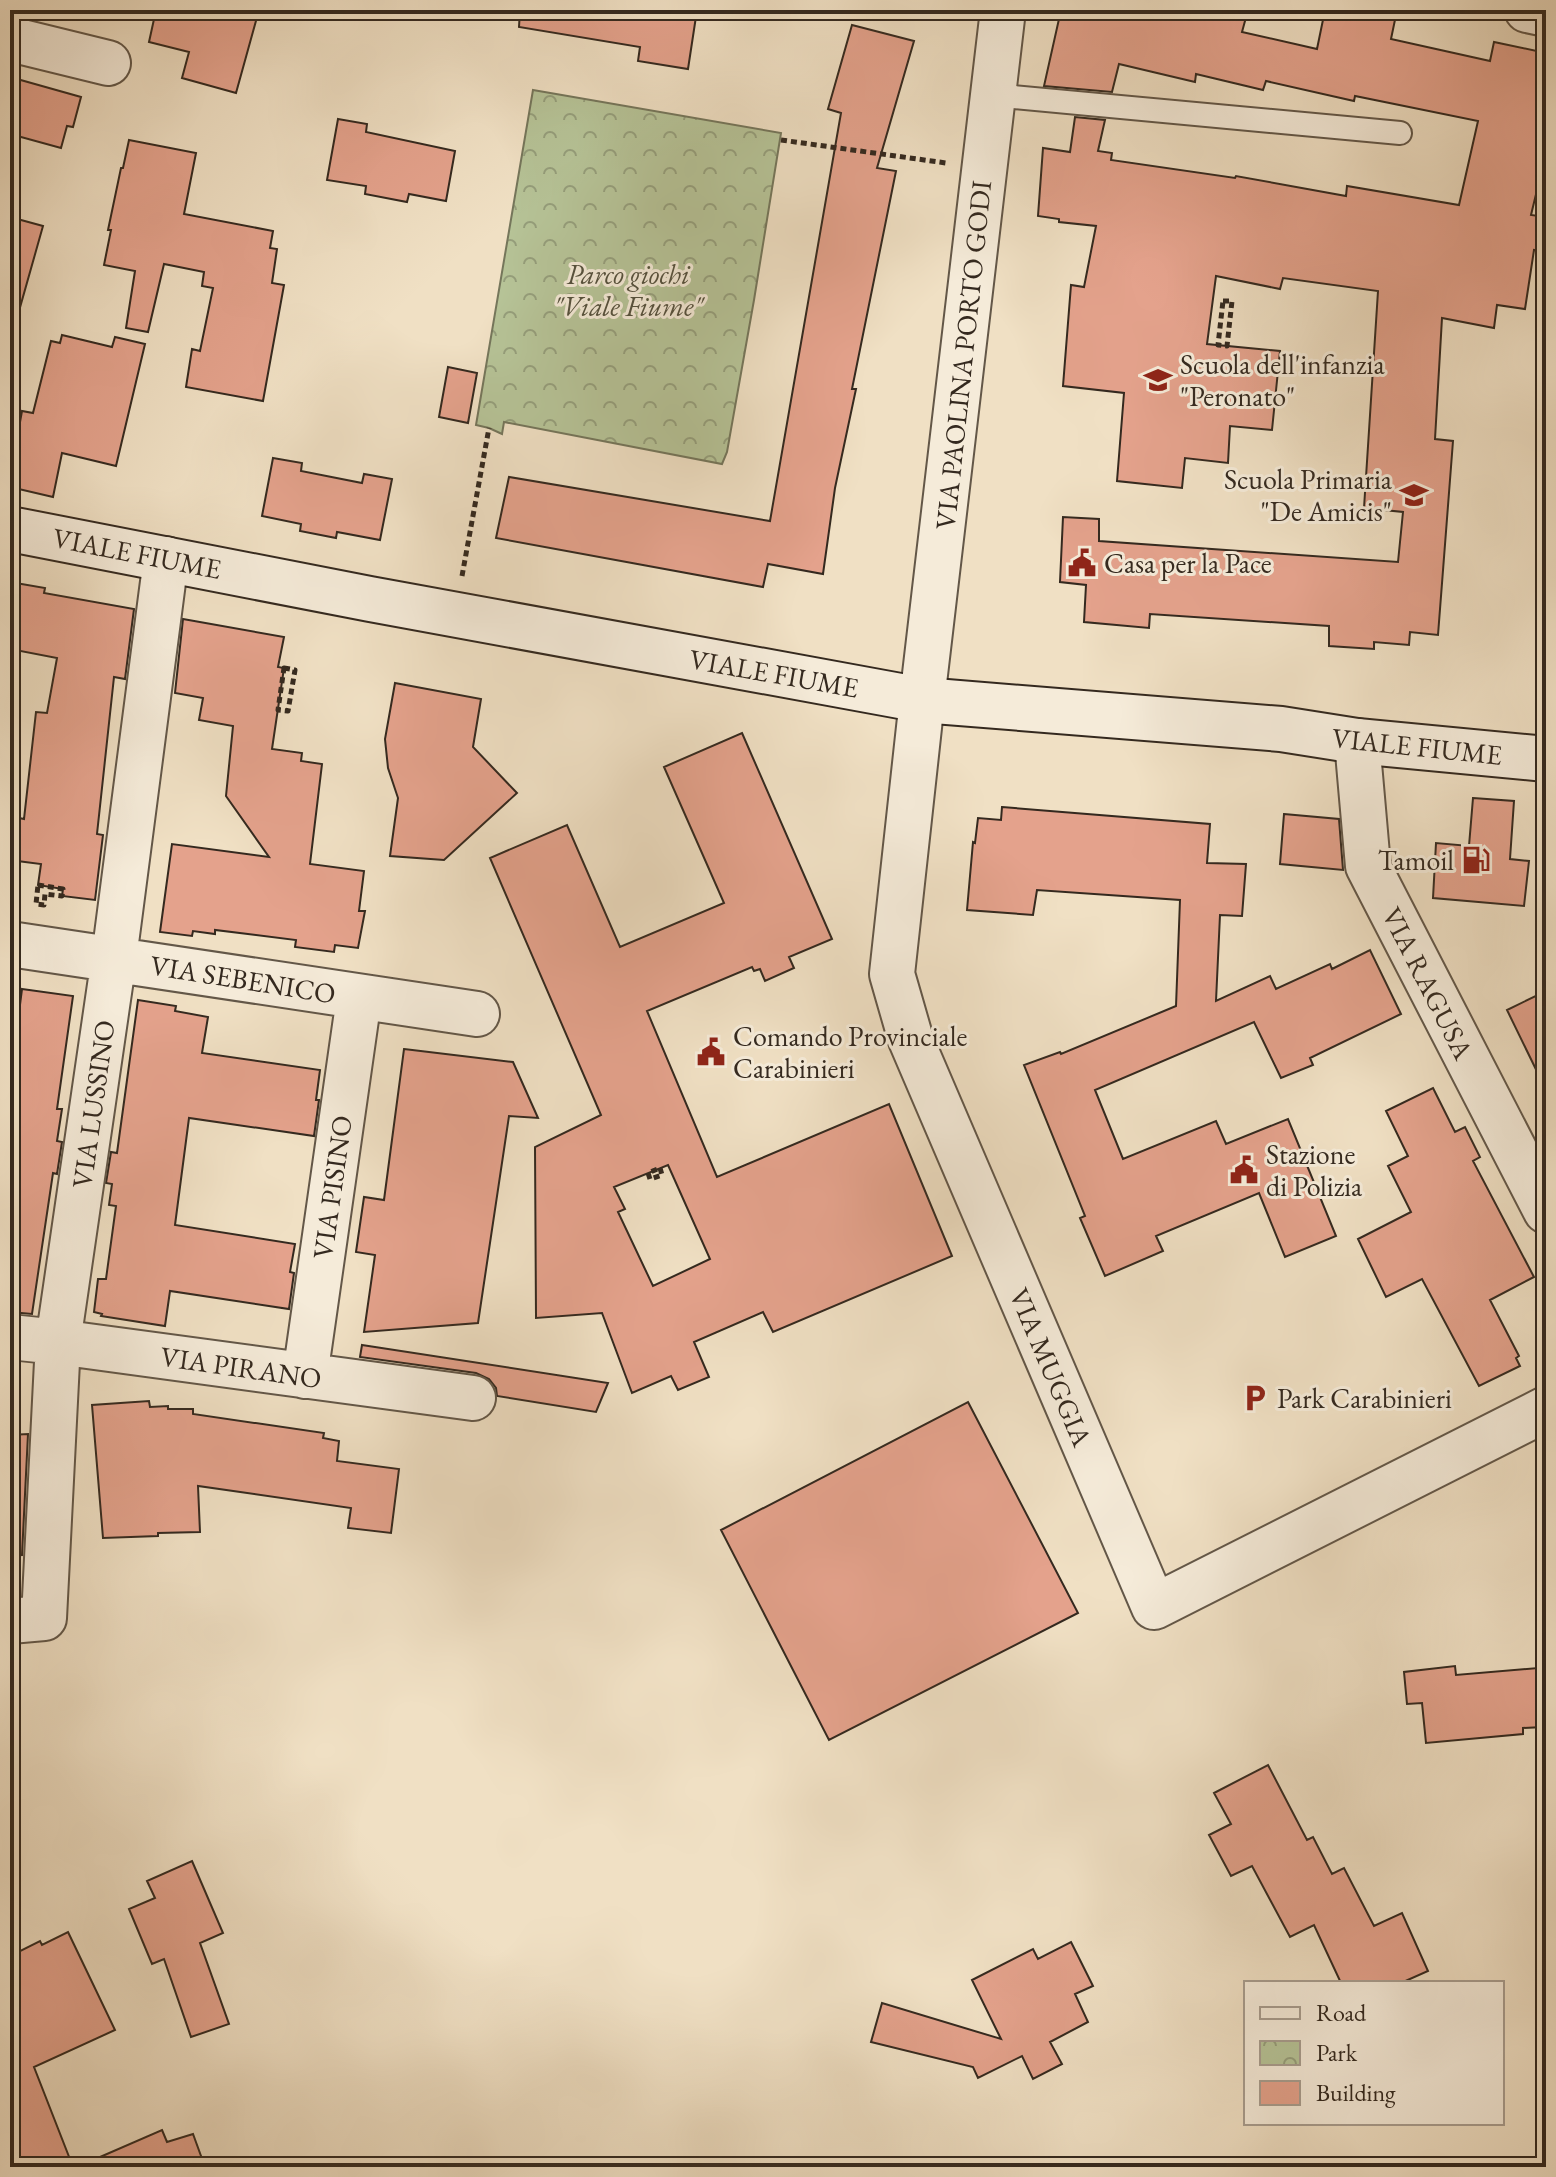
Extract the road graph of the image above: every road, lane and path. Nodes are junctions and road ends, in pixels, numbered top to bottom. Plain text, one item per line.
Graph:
1 (1003, 10) edge
2 (1527, 10) edge
3 (1546, 14) edge
4 (10, 39) edge
5 (108, 63) dead end
6 (992, 95) junction
7 (1400, 133) dead end
8 (781, 140) dead end
9 (984, 168) junction
10 (1227, 346) joint
11 (489, 428) dead end
12 (10, 529) edge
13 (166, 559) junction
14 (455, 614) junction
15 (284, 668) joint
16 (922, 700) junction
17 (1357, 741) junction
18 (1546, 759) edge
19 (36, 904) joint
20 (10, 944) edge
21 (114, 958) junction
22 (359, 998) junction
23 (477, 1014) dead end
24 (1546, 1211) edge
25 (10, 1337) edge
26 (58, 1342) junction
27 (305, 1376) junction
28 (473, 1398) dead end
29 (1546, 1409) edge
30 (10, 1621) edge

1 - 6 street, VIA PAOLINA PORTO GODI
2 - 3 street
4 - 5 street
6 - 7 lane
6 - 9 street, VIA PAOLINA PORTO GODI
8 - 9 path
9 - 16 street, VIA PAOLINA PORTO GODI
10 - 10 path
11 - 14 path
12 - 13 street, VIALE FIUME
13 - 14 street, VIALE FIUME
13 - 21 street, VIA LUSSINO
14 - 16 street, VIALE FIUME
15 - 15 path
16 - 17 street, VIALE FIUME
16 - 29 street, VIA MUGGIA
17 - 18 street, VIALE FIUME
17 - 24 street, VIA RAGUSA
19 - 19 path
20 - 21 street, VIA SEBENICO
21 - 22 street, VIA SEBENICO
21 - 26 street, VIA LUSSINO
22 - 23 street, VIA SEBENICO
22 - 27 street, VIA PISINO
25 - 26 street, VIA PIRANO
26 - 27 street, VIA PIRANO
26 - 30 street, VIA LUSSINO
27 - 28 street, VIA PIRANO

